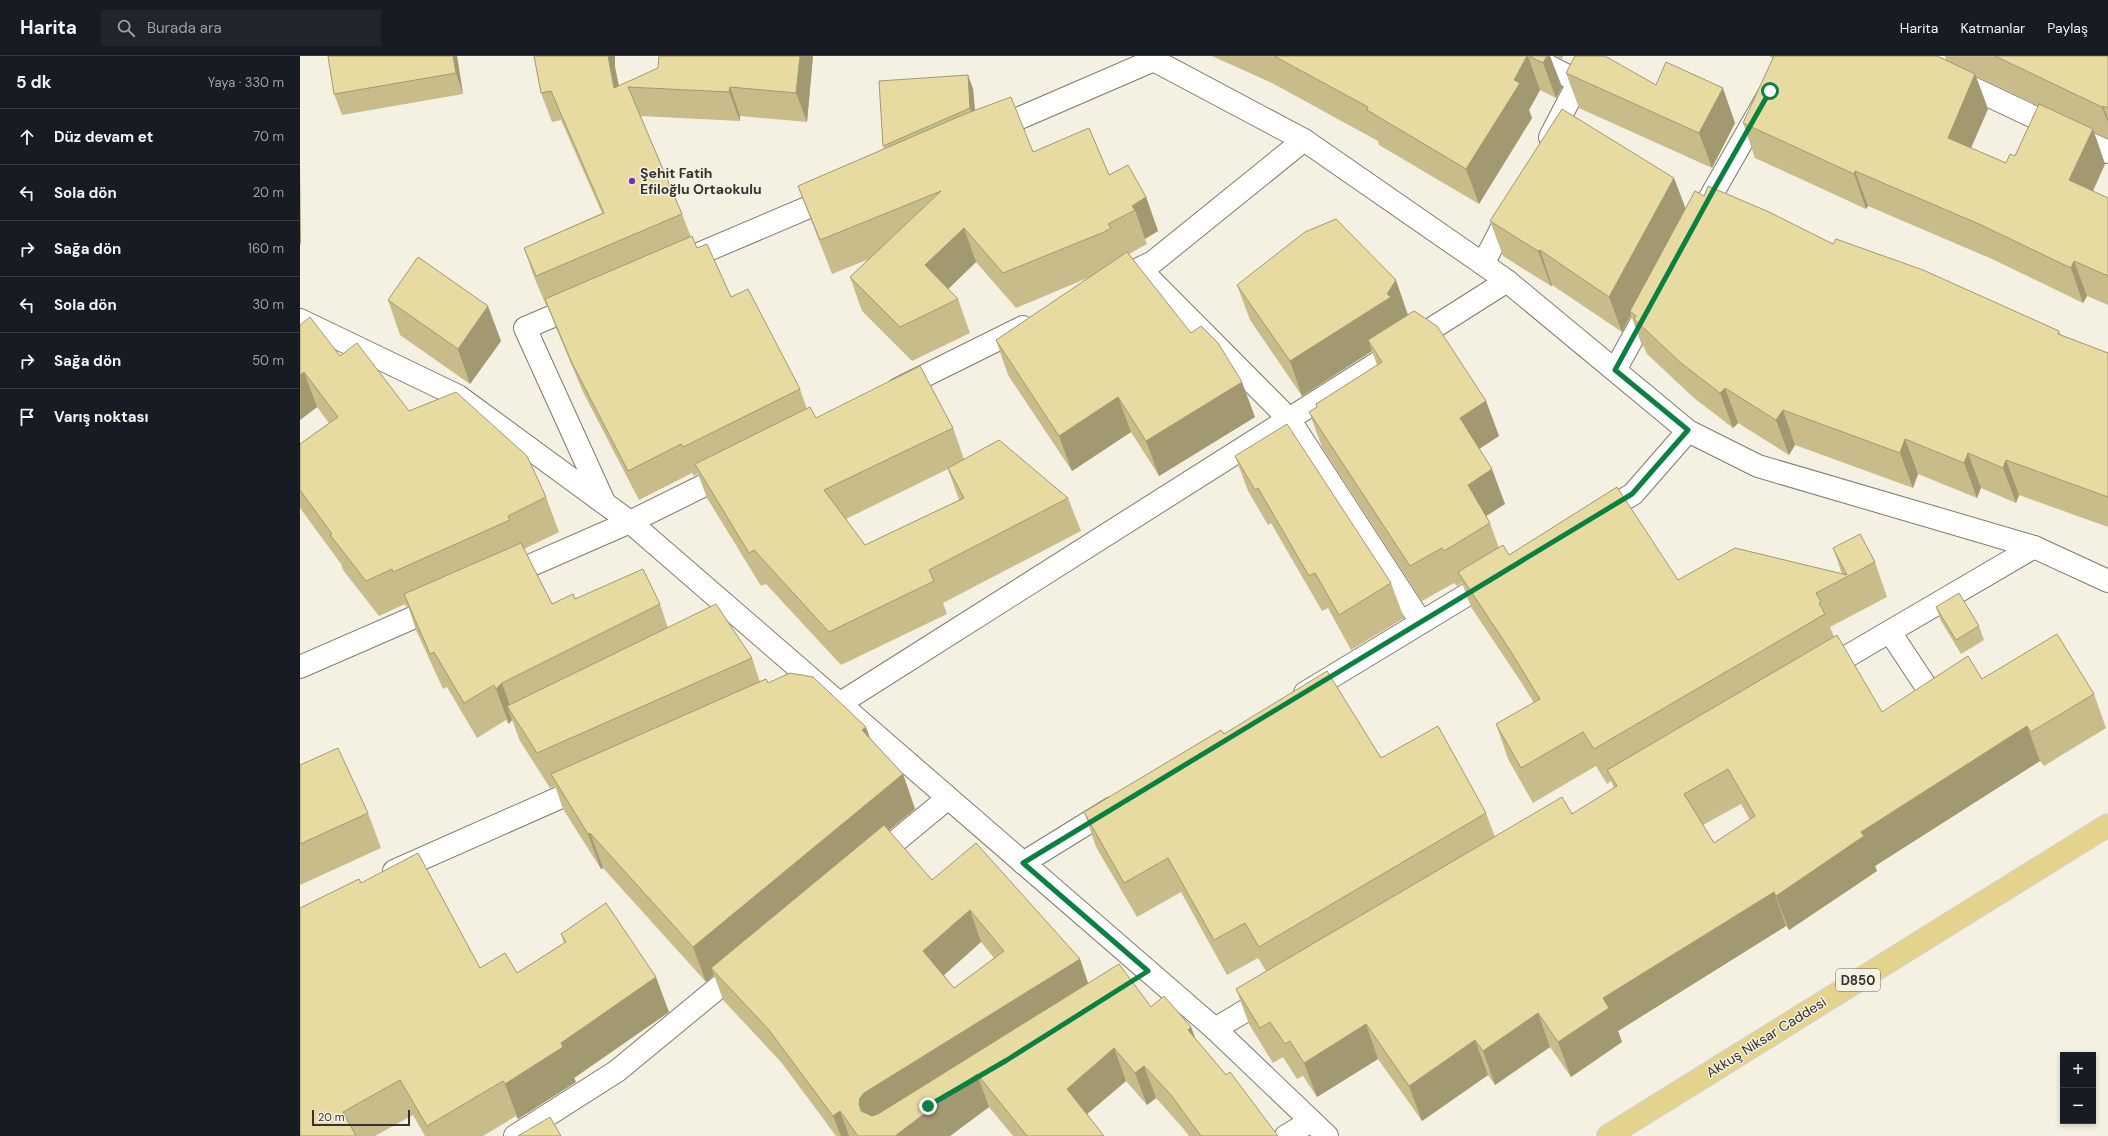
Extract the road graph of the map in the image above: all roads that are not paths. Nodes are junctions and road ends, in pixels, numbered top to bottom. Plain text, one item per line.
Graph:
1 (1529, 56) edge
2 (1592, 56) edge
3 (1791, 56) edge
4 (1905, 56) edge
5 (1150, 58) edge
6 (1579, 82) junction
7 (971, 138) edge
8 (1304, 140) junction
9 (1542, 152) edge
10 (2108, 152) edge
11 (854, 188) edge
12 (1713, 191) junction
13 (1520, 194) edge
14 (1734, 201) edge
15 (1690, 233) edge
16 (1483, 264) junction
17 (664, 269) edge
18 (1140, 269) junction
19 (1507, 280) junction
20 (1660, 288) edge
21 (1098, 290) edge
22 (598, 297) edge
23 (1041, 318) edge
24 (300, 320) edge
25 (1615, 370) junction
26 (878, 399) edge
27 (1289, 419) junction
28 (1688, 430) junction
29 (750, 462) edge
30 (606, 504) junction
31 (630, 522) junction
32 (1585, 523) edge
33 (2034, 547) junction
34 (1510, 569) edge
35 (2108, 581) edge
36 (486, 585) edge
37 (458, 598) edge
38 (741, 618) junction
39 (1421, 622) junction
40 (719, 629) edge
41 (1890, 632) junction
42 (300, 667) edge
43 (1808, 680) edge
44 (816, 684) junction
45 (794, 693) edge
46 (1933, 697) edge
47 (839, 704) junction
48 (1286, 704) edge
49 (605, 777) edge
50 (1131, 797) edge
51 (948, 798) junction
52 (2108, 825) edge
53 (1023, 863) junction
54 (856, 874) edge
55 (373, 880) edge
56 (758, 955) edge
57 (1148, 971) junction
58 (1128, 983) edge
59 (1290, 984) edge
60 (1215, 1029) junction
61 (1311, 1121) junction
62 (514, 1136) edge
63 (1286, 1136) edge
64 (1327, 1136) edge
65 (1608, 1136) edge

1 - 6 street
2 - 6 street
3 - 12 street
4 - 10 street
5 - 7 street
5 - 8 street
6 - 9 street
8 - 16 street
8 - 18 street
11 - 17 street
12 - 14 street
12 - 15 street
13 - 16 street
16 - 19 street
18 - 21 street
18 - 27 street
19 - 25 street
19 - 27 street
20 - 25 street
22 - 30 street
23 - 26 street
24 - 30 street
25 - 28 street
27 - 39 street
27 - 47 street
28 - 32 street
28 - 33 street
29 - 31 street
30 - 31 street
31 - 36 street
31 - 38 street
33 - 35 street
33 - 41 street
34 - 39 street
37 - 42 street
38 - 40 street
38 - 44 street
39 - 48 street
41 - 43 street
41 - 46 street
44 - 45 street
44 - 47 street
47 - 51 street
49 - 55 street
50 - 53 street
51 - 53 street
51 - 54 street
52 - 65 main road, Akkuş Niksar Caddesi / D850
53 - 57 street
56 - 62 street
57 - 58 street
57 - 60 street
59 - 60 street
60 - 61 street
61 - 63 street
61 - 64 street

